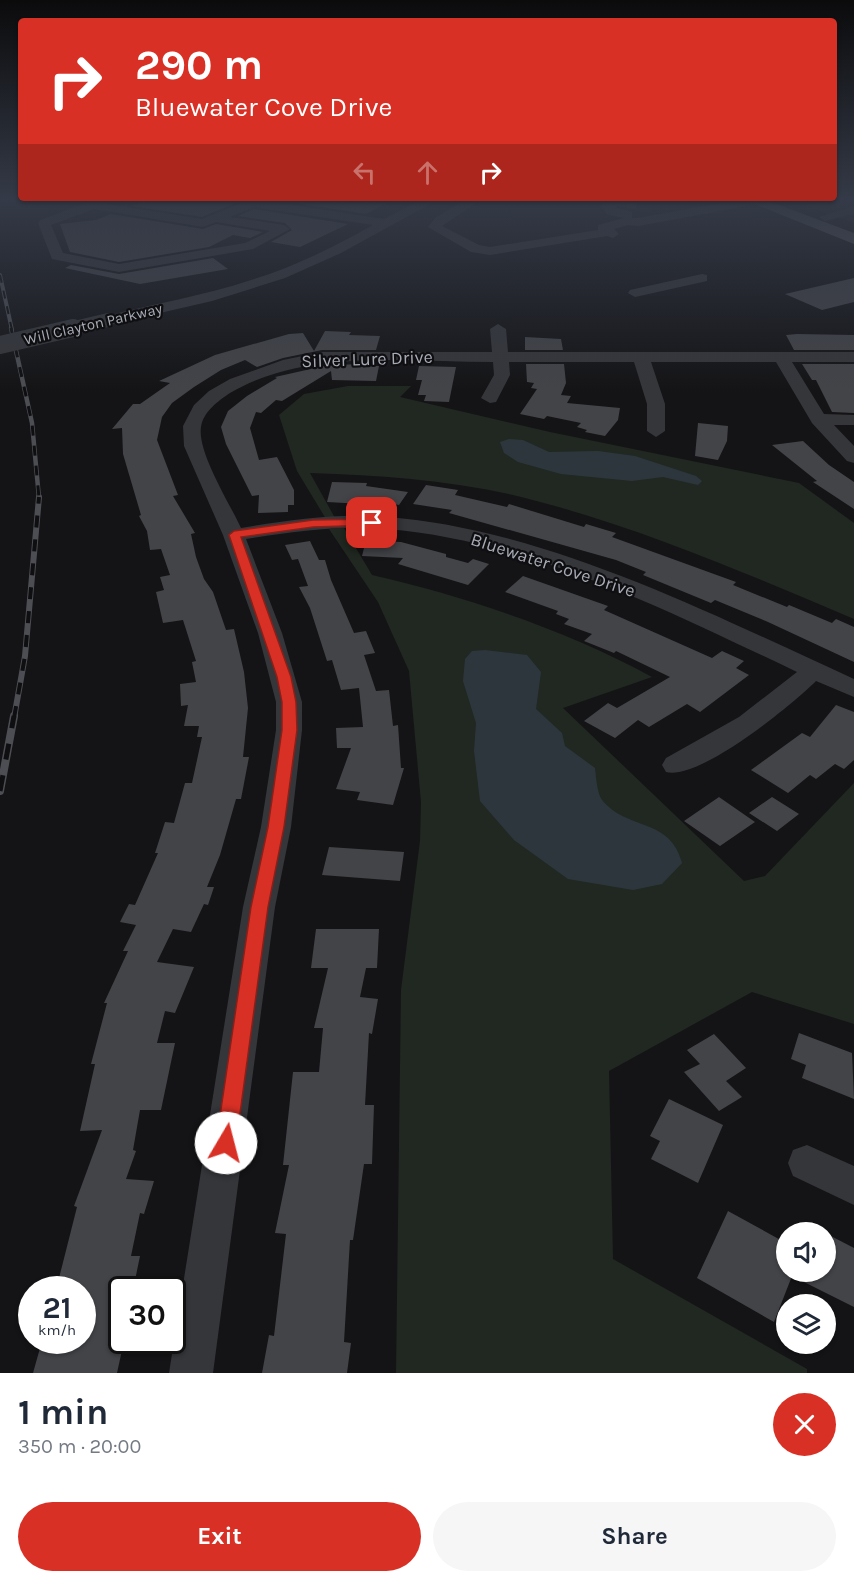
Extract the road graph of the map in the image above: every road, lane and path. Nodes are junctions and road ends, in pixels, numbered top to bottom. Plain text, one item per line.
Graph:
1 (94, 263) edge
2 (150, 263) edge
3 (310, 263) edge
4 (702, 278) dead end
5 (635, 293) dead end
6 (498, 329) dead end
7 (0, 345) edge
8 (500, 356) junction
9 (641, 357) junction
10 (781, 357) junction
11 (854, 357) edge
12 (490, 398) dead end
13 (818, 419) junction
14 (854, 420) edge
15 (656, 431) dead end
16 (854, 457) edge
17 (234, 535) junction
18 (813, 670) junction
19 (854, 688) edge
20 (676, 765) dead end
21 (807, 1162) dead end
22 (854, 1186) edge
23 (191, 1373) edge

1 - 2 street
3 - 7 street, Will Clayton Parkway, bridge
4 - 5 street
6 - 8 street
8 - 9 street, Silver Lure Drive
8 - 12 street
8 - 17 street, Silver Lure Drive
9 - 10 street, Silver Lure Drive
9 - 15 street
10 - 11 street, Silver Lure Drive
10 - 13 street
13 - 14 street
13 - 16 street
17 - 18 street, Bluewater Cove Drive
17 - 23 street, Silver Lure Drive
18 - 19 street, Bluewater Cove Drive
18 - 20 street
21 - 22 street

